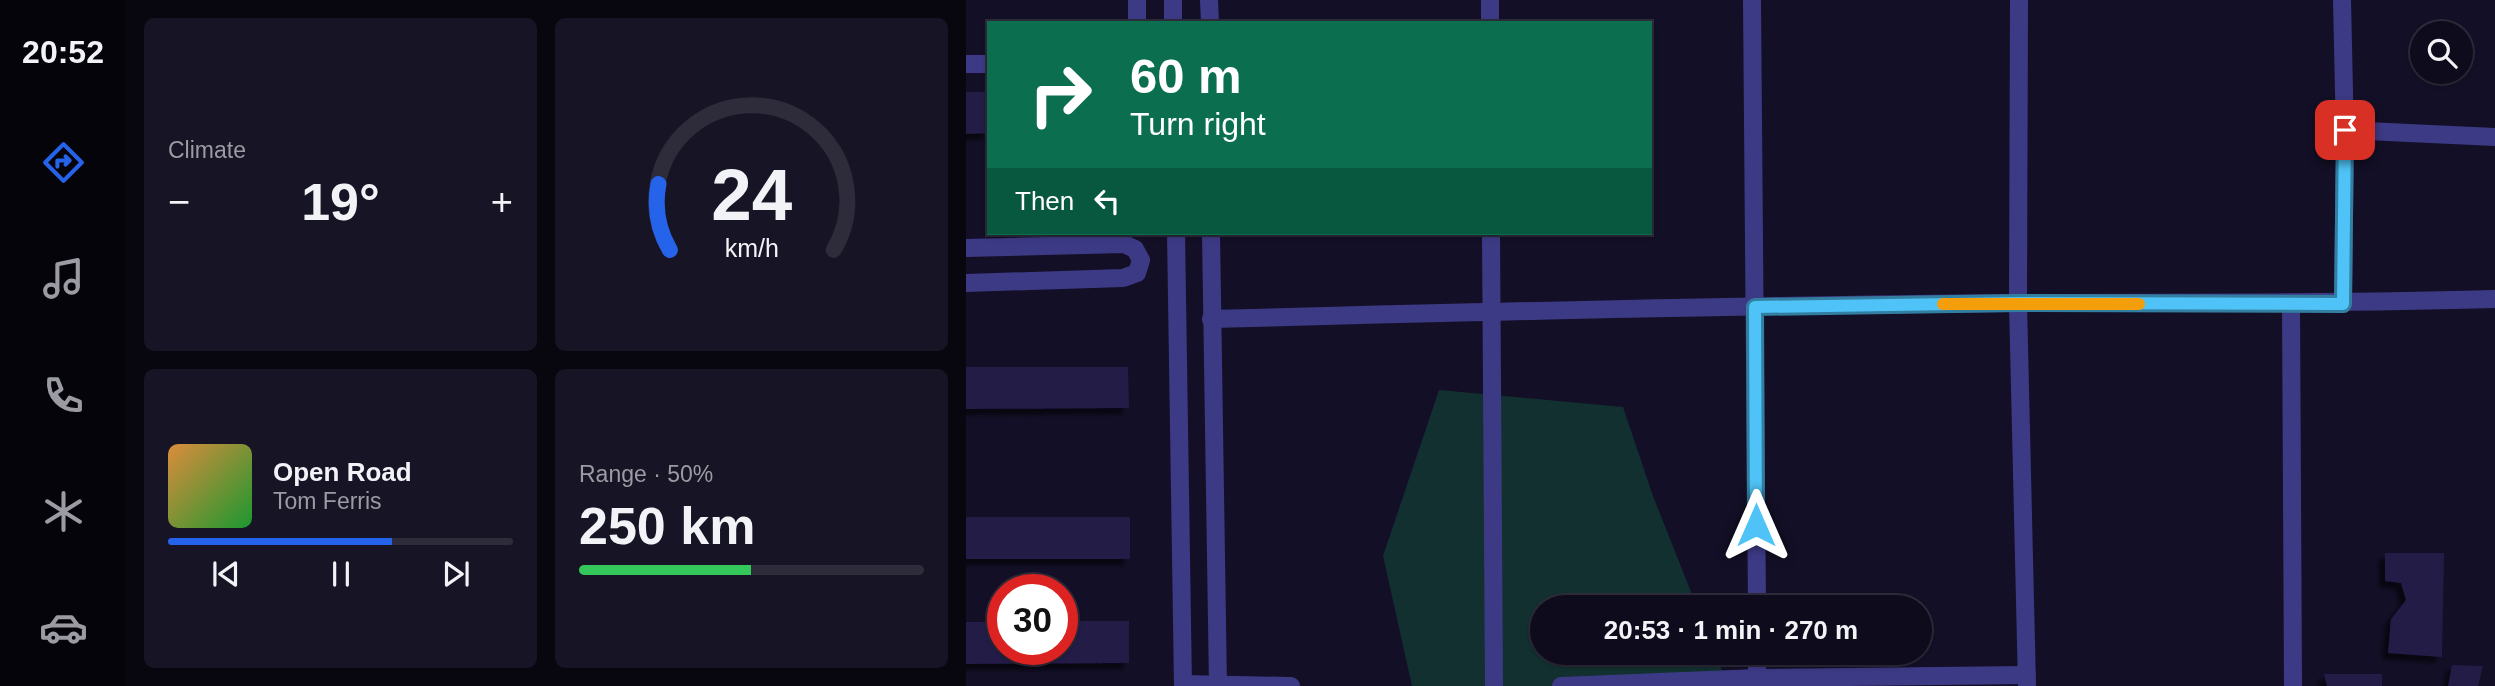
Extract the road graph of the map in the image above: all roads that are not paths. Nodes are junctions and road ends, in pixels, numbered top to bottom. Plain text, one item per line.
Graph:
1 (1137, 0) edge
2 (1173, 0) edge
3 (1209, 0) edge
4 (1490, 0) edge
5 (1752, 0) edge
6 (2019, 0) edge
7 (2343, 0) edge
8 (1137, 21) edge
9 (1173, 21) edge
10 (1210, 21) edge
11 (1490, 21) edge
12 (987, 64) edge
13 (966, 65) edge
14 (2345, 130) junction
15 (2495, 137) edge
16 (1176, 235) edge
17 (1211, 235) edge
18 (1491, 235) edge
19 (966, 248) edge
20 (966, 283) edge
21 (2495, 299) edge
22 (2018, 303) junction
23 (2291, 304) junction
24 (2343, 304) junction
25 (1755, 307) junction
26 (1491, 312) junction
27 (1211, 319) junction
28 (1757, 595) edge
29 (2026, 680) edge
30 (1757, 682) edge
31 (1183, 685) edge
32 (1218, 685) edge
33 (1291, 686) edge
34 (1494, 686) edge
35 (1561, 686) edge
36 (2293, 686) edge

1 - 8 street
2 - 9 street
3 - 10 street
4 - 11 street
5 - 25 street
6 - 22 street
7 - 14 street
12 - 13 street
14 - 15 street
14 - 24 street
16 - 31 street
17 - 27 street
18 - 26 street
19 - 20 street
21 - 24 street
22 - 23 street
22 - 25 street
22 - 29 street
23 - 24 street
23 - 36 street
25 - 26 street
25 - 28 street
26 - 27 street
26 - 34 street
27 - 32 street
29 - 30 street
30 - 35 street
31 - 32 street
32 - 33 street

